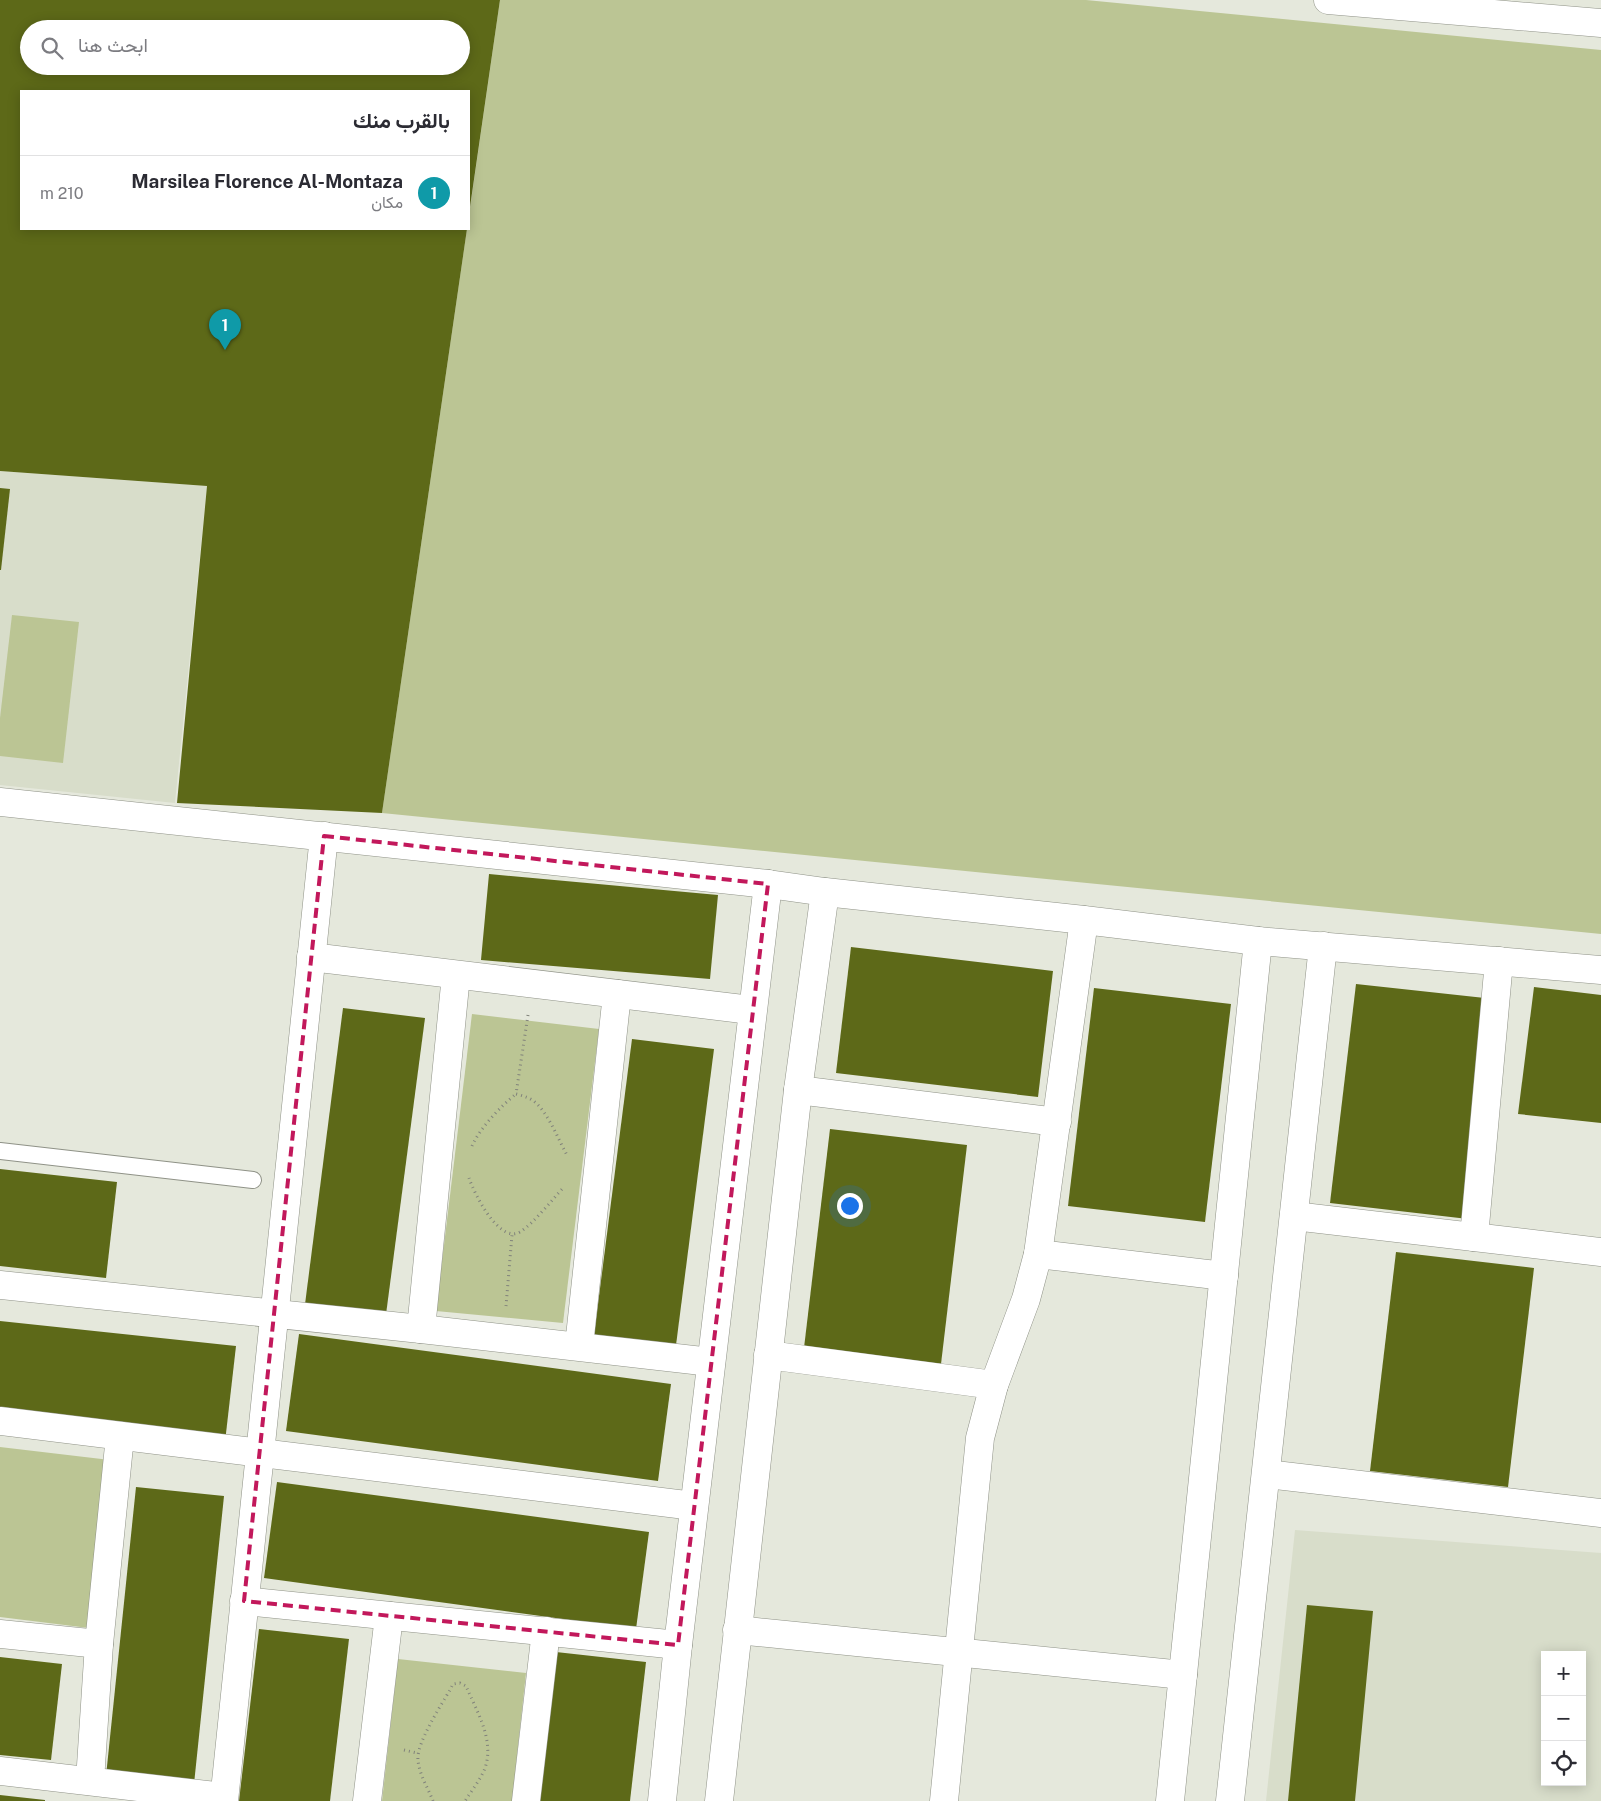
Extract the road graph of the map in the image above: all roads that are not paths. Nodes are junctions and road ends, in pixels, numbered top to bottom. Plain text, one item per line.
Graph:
1 (1328, 0) edge
2 (1601, 23) edge
3 (0, 802) edge
4 (324, 836) junction
5 (768, 884) junction
6 (825, 892) junction
7 (1084, 920) junction
8 (1258, 940) junction
9 (1323, 946) junction
10 (311, 957) junction
11 (1498, 961) junction
12 (1601, 970) edge
13 (456, 975) junction
14 (617, 994) junction
15 (752, 1010) junction
16 (798, 1090) junction
17 (1057, 1122) junction
18 (0, 1151) edge
19 (253, 1180) dead end
20 (1294, 1216) junction
21 (1474, 1237) junction
22 (1601, 1252) edge
23 (1038, 1254) junction
24 (1224, 1276) junction
25 (0, 1285) edge
26 (274, 1315) junction
27 (420, 1329) junction
28 (579, 1346) junction
29 (768, 1355) junction
30 (711, 1362) junction
31 (994, 1385) junction
32 (0, 1421) edge
33 (120, 1436) junction
34 (260, 1452) junction
35 (1267, 1474) junction
36 (694, 1506) junction
37 (1601, 1514) edge
38 (244, 1601) junction
39 (389, 1616) junction
40 (738, 1630) junction
41 (546, 1631) junction
42 (0, 1634) edge
43 (99, 1644) junction
44 (678, 1645) junction
45 (959, 1653) junction
46 (1183, 1675) junction
47 (0, 1771) edge
48 (90, 1781) junction
49 (224, 1799) edge
50 (367, 1801) edge
51 (526, 1801) edge
52 (662, 1801) edge
53 (719, 1801) edge
54 (944, 1801) edge
55 (1170, 1801) edge
56 (1230, 1801) edge

1 - 2 street
3 - 4 street
4 - 5 street
4 - 10 street
5 - 6 street
5 - 15 street
6 - 7 street
6 - 16 street
7 - 8 street
7 - 17 street
8 - 9 street
8 - 24 street
9 - 11 street
9 - 20 street
10 - 13 street
10 - 26 street
11 - 12 street
11 - 21 street
13 - 14 street
13 - 27 street
14 - 15 street
14 - 28 street
15 - 30 street
16 - 17 street
16 - 29 street
17 - 23 street
18 - 19 lane
20 - 21 street
20 - 35 street
21 - 22 street
23 - 24 street
23 - 31 street
24 - 46 street
25 - 26 street
26 - 27 street
26 - 34 street
27 - 28 street
28 - 30 street
29 - 31 street
29 - 40 street
30 - 36 street
31 - 45 street
32 - 33 street
33 - 34 street
33 - 43 street
34 - 36 street
34 - 38 street
35 - 37 street
35 - 56 street
36 - 44 street
38 - 39 street
38 - 49 street
39 - 41 street
39 - 50 street
40 - 45 street
40 - 53 street
41 - 44 street
41 - 51 street
42 - 43 street
43 - 48 street
44 - 52 street
45 - 46 street
45 - 54 street
46 - 55 street
47 - 48 street
48 - 49 street

